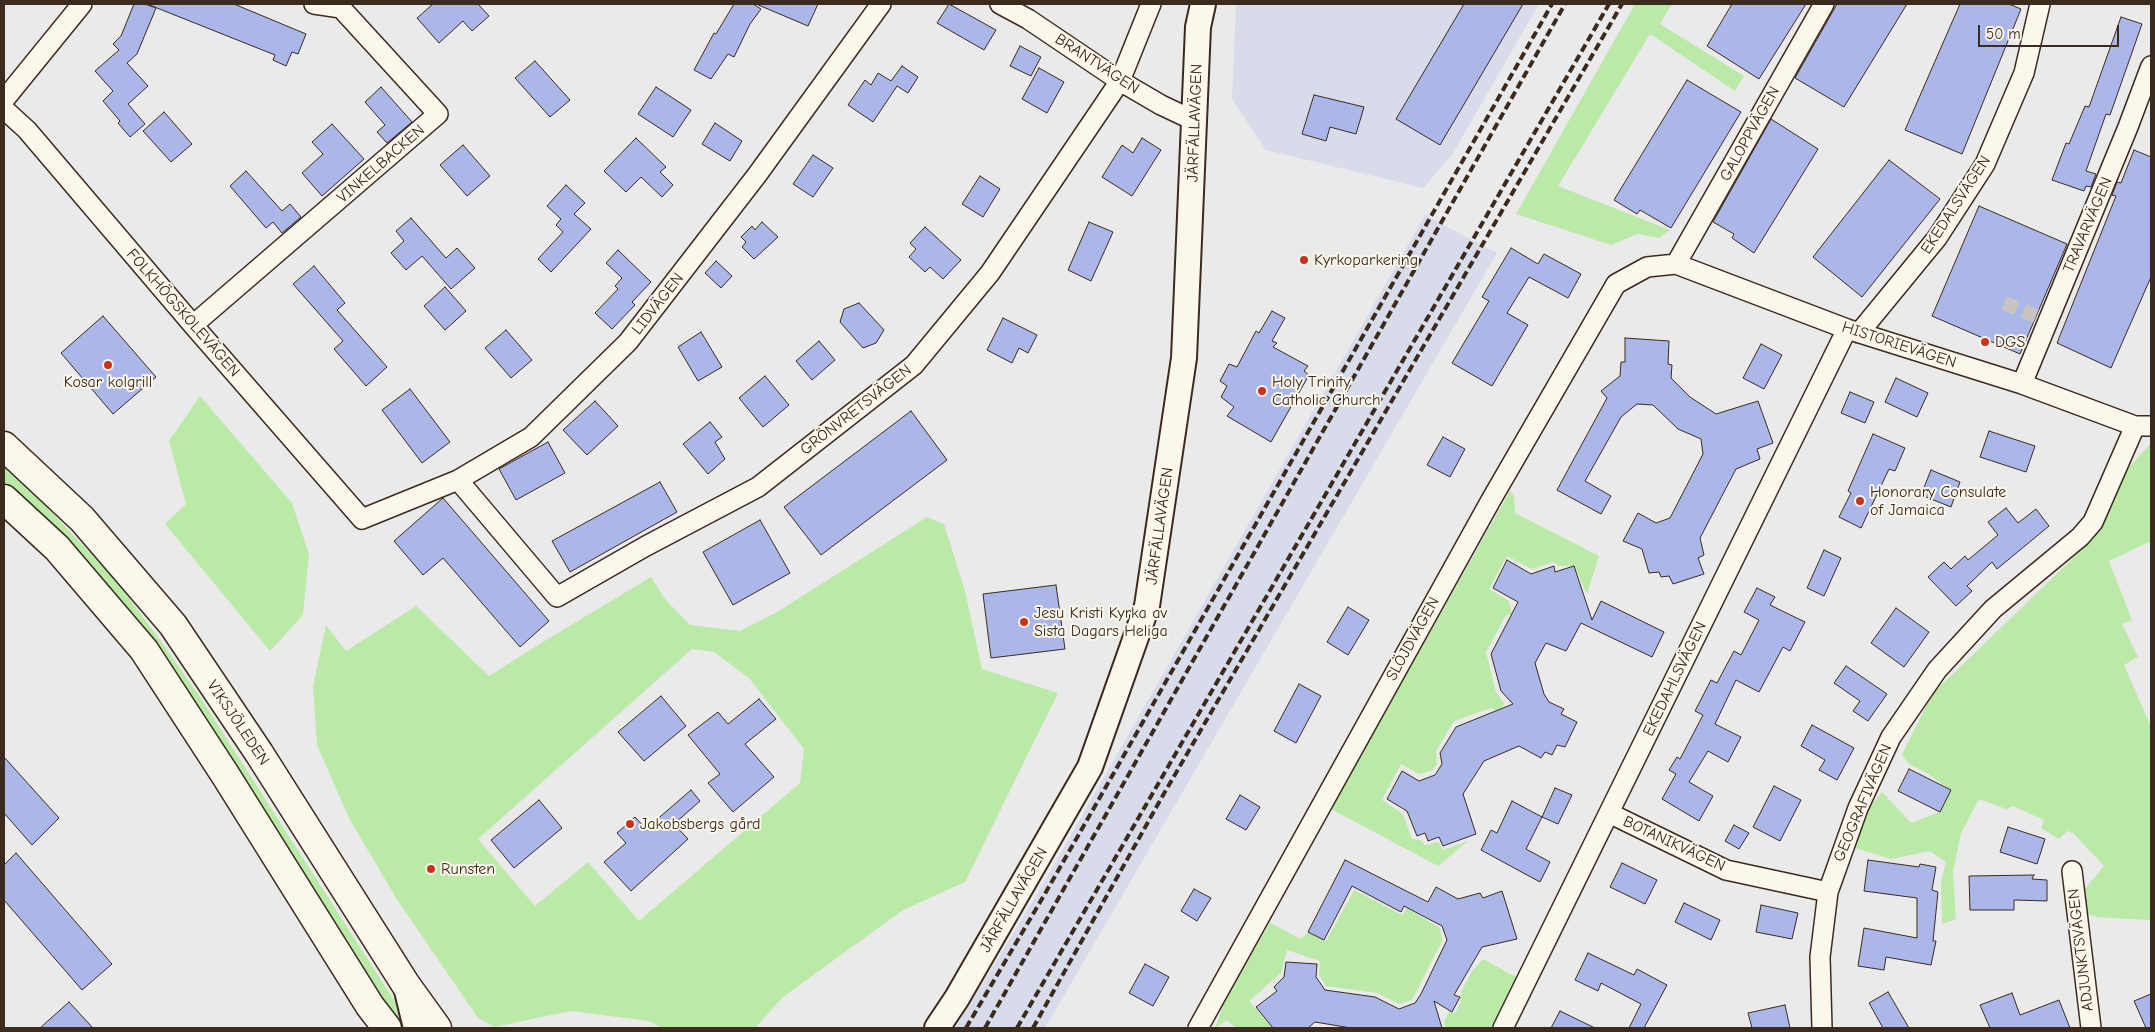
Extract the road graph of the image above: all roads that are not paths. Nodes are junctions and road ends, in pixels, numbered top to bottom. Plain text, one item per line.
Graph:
1 (82, 4) edge
2 (314, 4) edge
3 (881, 4) edge
4 (1000, 4) edge
5 (1152, 4) edge
6 (1202, 4) edge
7 (1824, 4) edge
8 (2040, 4) edge
9 (344, 5) edge
10 (2151, 66) edge
11 (1120, 81) junction
12 (4, 100) edge
13 (4, 109) edge
14 (1195, 121) junction
15 (1676, 264) junction
16 (1647, 267) joint
17 (193, 325) junction
18 (1853, 331) junction
19 (2022, 384) junction
20 (2143, 426) edge
21 (4, 446) edge
22 (458, 480) junction
23 (4, 499) edge
24 (362, 519) joint
25 (1609, 813) junction
26 (2072, 871) dead end
27 (1828, 892) junction
28 (406, 985) junction
29 (369, 1017) edge
30 (387, 1028) edge
31 (416, 1028) edge
32 (437, 1028) edge
33 (937, 1028) edge
34 (1198, 1028) edge
35 (1503, 1028) edge
36 (1822, 1028) edge
37 (2091, 1028) edge

1 - 12 street
2 - 9 street, VINKELBACKEN
3 - 22 street, LIDVÄGEN
4 - 11 street, BRANTVÄGEN
5 - 11 street, GRÖNVRETSVÄGEN
6 - 14 street, JÄRFÄLLAVÄGEN
7 - 15 street, GALOPPVÄGEN
8 - 18 street, EKEDALSVÄGEN
9 - 17 street, VINKELBACKEN
10 - 19 street, TRAVARVÄGEN
11 - 14 street, BRANTVÄGEN
11 - 22 street, GRÖNVRETSVÄGEN
13 - 17 street, FOLKHÖGSKOLEVÄGEN
14 - 33 street, JÄRFÄLLAVÄGEN
15 - 16 street, HISTORIEVÄGEN
15 - 18 street, HISTORIEVÄGEN
16 - 34 street, SLÖJDVÄGEN
17 - 24 street, FOLKHÖGSKOLEVÄGEN
18 - 19 street, HISTORIEVÄGEN
18 - 25 street, EKEDAHLSVÄGEN
19 - 20 street, HISTORIEVÄGEN
20 - 27 street, GEOGRAFIVÄGEN
21 - 28 main road, VIKSJÖLEDEN
22 - 24 street, LIDVÄGEN
23 - 29 main road
25 - 27 street, BOTANIKVÄGEN
25 - 35 street, EKEDAHLSVÄGEN
26 - 37 street, ADJUNKTSVÄGEN
27 - 36 street, GEOGRAFIVÄGEN
28 - 31 street
28 - 32 main road, VIKSJÖLEDEN
29 - 30 main road

